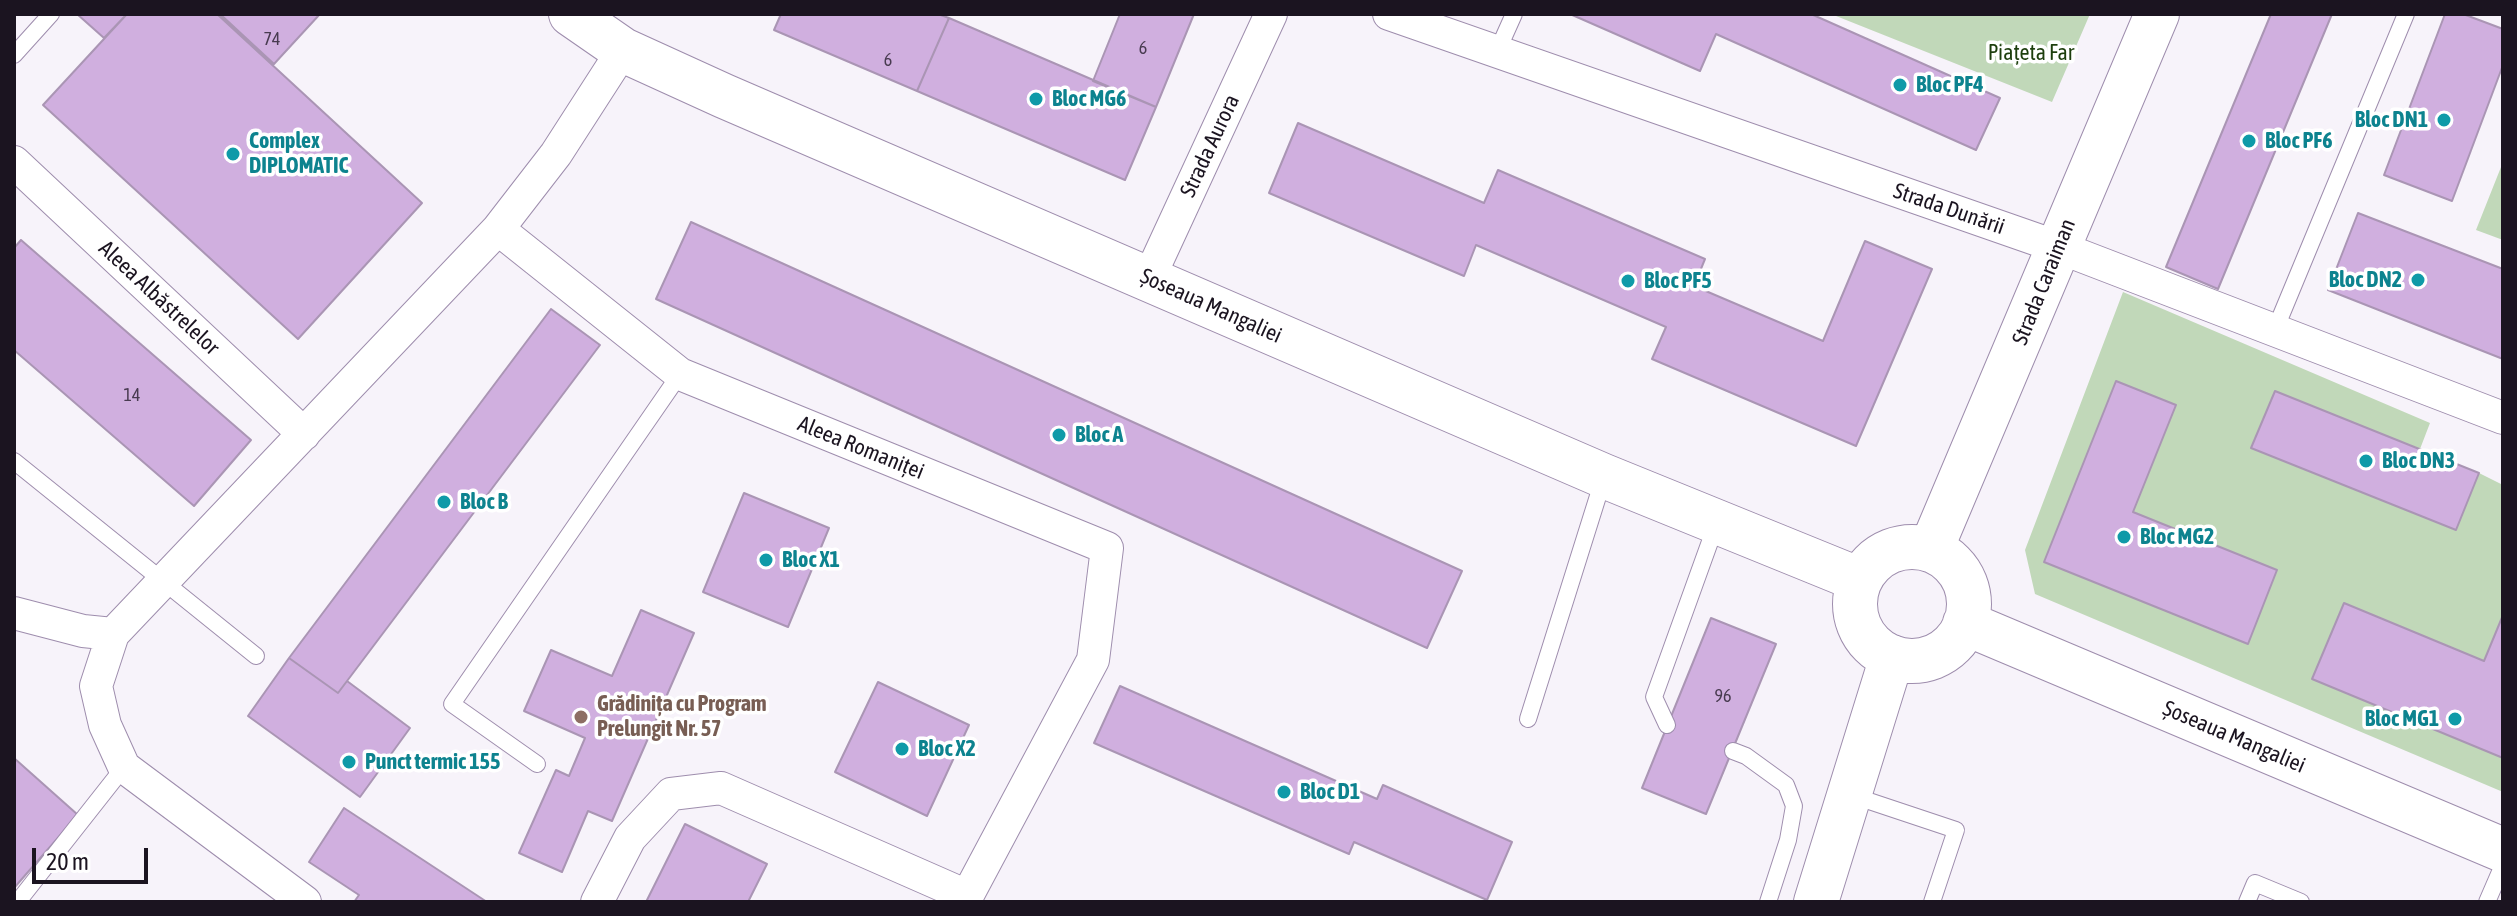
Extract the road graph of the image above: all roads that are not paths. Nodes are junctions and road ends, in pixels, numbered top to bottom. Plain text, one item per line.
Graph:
1 (51, 14) edge
2 (571, 14) edge
3 (1271, 14) edge
4 (1389, 14) edge
5 (1514, 14) edge
6 (2157, 14) edge
7 (2406, 14) edge
8 (623, 50) junction
9 (1497, 52) junction
10 (14, 55) edge
11 (14, 162) edge
12 (498, 229) junction
13 (2058, 247) junction
14 (1149, 278) junction
15 (2275, 330) junction
16 (680, 374) junction
17 (2503, 418) edge
18 (304, 434) junction
19 (14, 461) edge
20 (1604, 476) junction
21 (1717, 523) junction
22 (1931, 549) junction
23 (1860, 580) junction
24 (163, 582) junction
25 (14, 613) edge
26 (1965, 623) junction
27 (113, 634) junction
28 (256, 656) dead end
29 (1892, 657) junction
30 (1528, 719) dead end
31 (1667, 725) dead end
32 (1733, 751) dead end
33 (537, 764) dead end
34 (124, 767) junction
35 (1849, 794) junction
36 (2503, 850) edge
37 (2503, 865) edge
38 (966, 899) edge
39 (14, 901) edge
40 (305, 902) edge
41 (597, 902) edge
42 (1768, 902) edge
43 (1816, 902) edge
44 (1932, 902) edge
45 (2247, 902) edge
46 (2301, 902) edge
47 (2487, 902) edge

1 - 10 lane
2 - 8 street, Șoseaua Mangaliei
3 - 14 street, Strada Aurora
4 - 9 street, Strada Dunării
5 - 9 lane
6 - 13 street, Strada Caraiman
7 - 15 lane
8 - 12 street
8 - 14 street, Șoseaua Mangaliei
9 - 13 street, Strada Dunării
11 - 18 street, Aleea Albăstrelelor
12 - 16 street, Aleea Romaniței
12 - 18 street
13 - 15 street, Strada Dunării
13 - 22 street, Strada Caraiman
14 - 20 street, Șoseaua Mangaliei
15 - 17 street, Strada Dunării
16 - 33 lane
16 - 38 street, Aleea Romaniței
18 - 24 street
19 - 24 lane
20 - 21 street, Șoseaua Mangaliei
20 - 30 lane
21 - 23 street, Șoseaua Mangaliei
21 - 31 lane
22 - 23 street
22 - 26 street
23 - 29 street
24 - 27 street
24 - 28 lane
25 - 27 street
26 - 29 street
26 - 36 street, Șoseaua Mangaliei
27 - 34 street
29 - 35 street
32 - 42 lane
34 - 39 lane
34 - 40 street
35 - 43 street
35 - 44 lane
37 - 47 lane
38 - 41 street, Aleea Romaniței
45 - 46 lane

